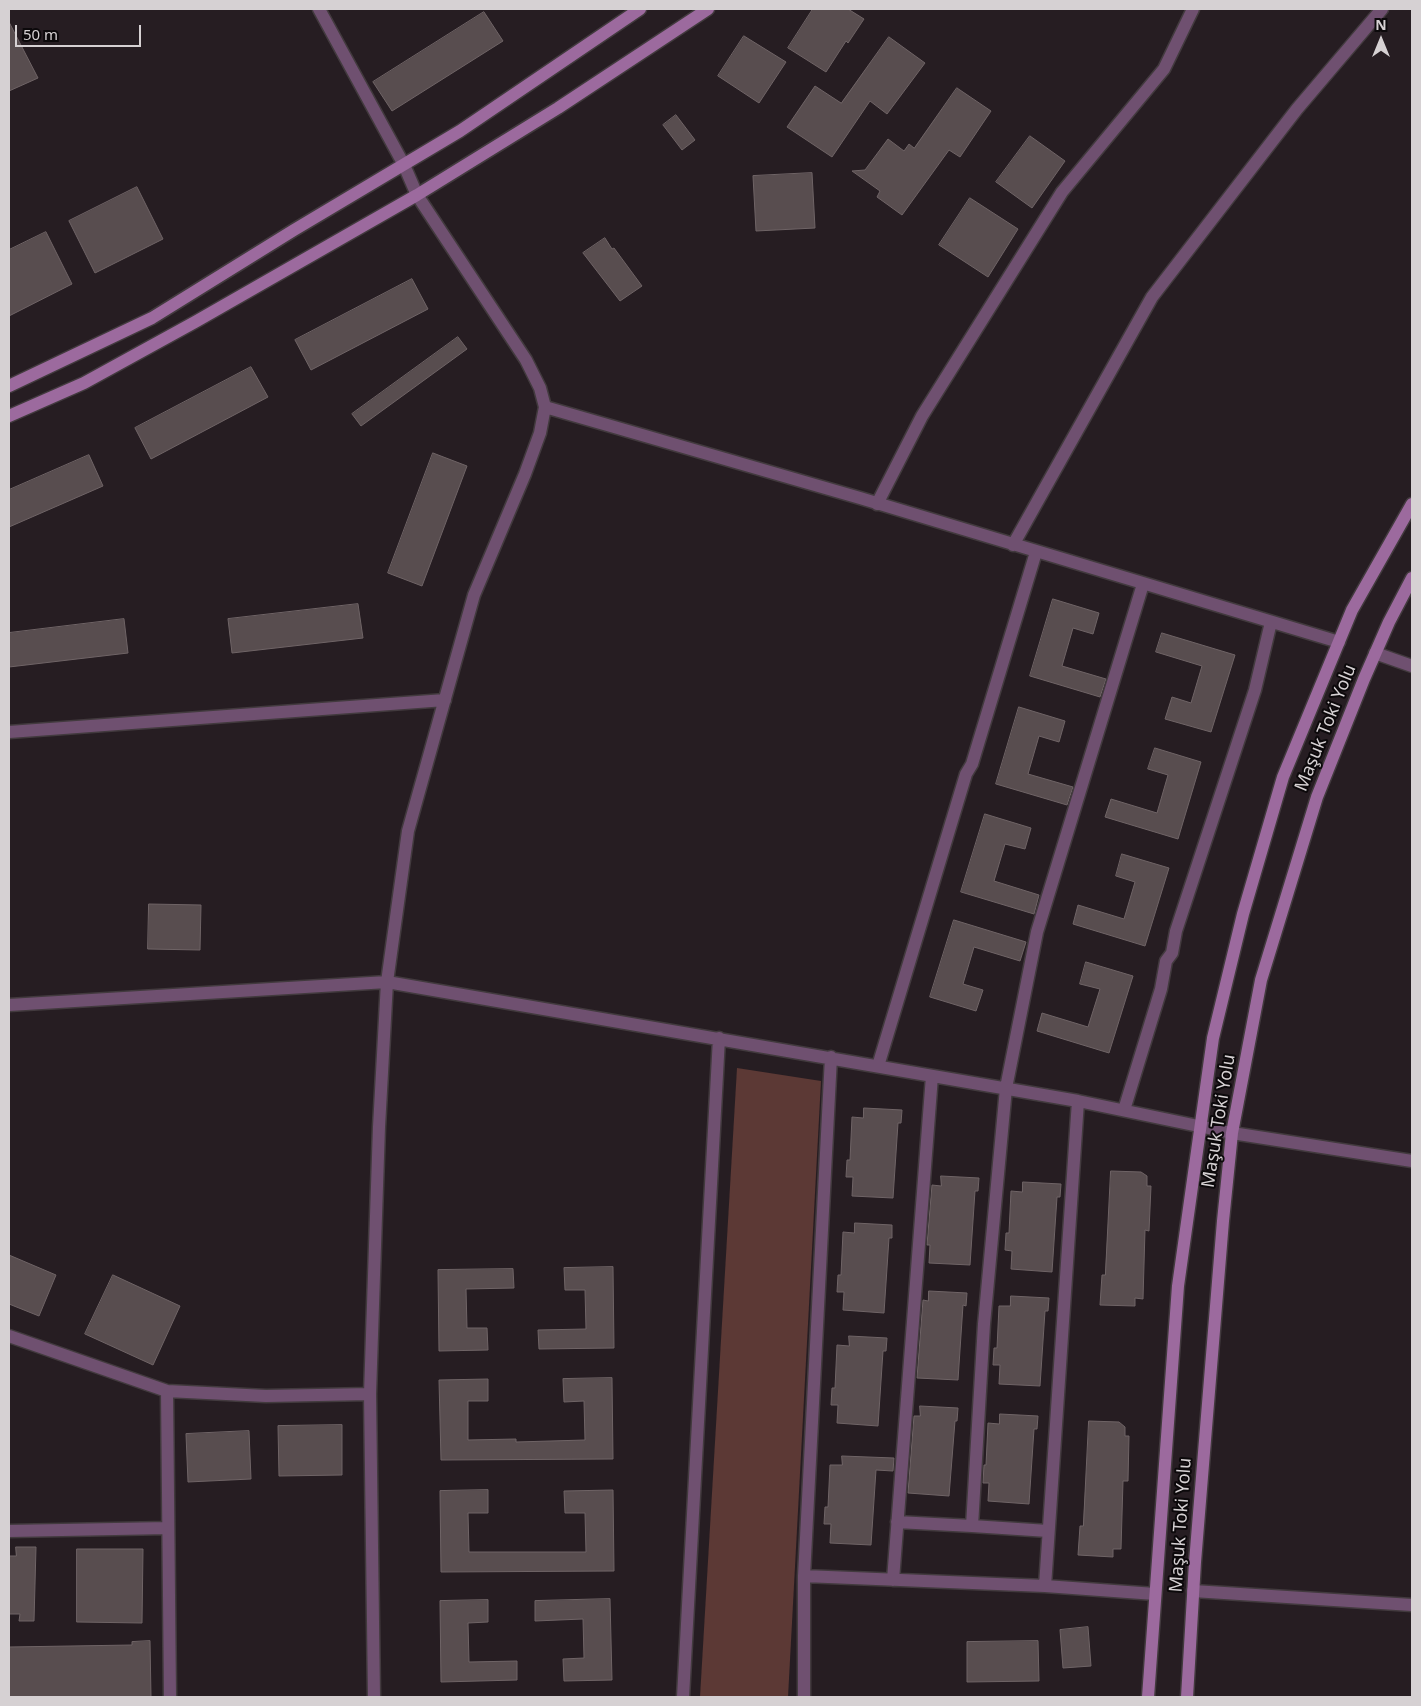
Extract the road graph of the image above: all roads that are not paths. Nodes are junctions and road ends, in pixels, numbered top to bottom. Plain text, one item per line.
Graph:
1 (320, 9) edge
2 (640, 9) edge
3 (708, 9) edge
4 (1193, 9) edge
5 (1382, 9) edge
6 (404, 165) junction
7 (417, 195) junction
8 (9, 386) edge
9 (545, 407) junction
10 (9, 416) edge
11 (877, 504) junction
12 (1412, 504) edge
13 (1013, 545) junction
14 (1036, 552) junction
15 (1412, 578) edge
16 (1143, 584) junction
17 (1271, 622) junction
18 (1339, 642) junction
19 (1375, 653) junction
20 (1412, 666) edge
21 (445, 700) junction
22 (9, 732) edge
23 (387, 982) junction
24 (9, 1005) edge
25 (719, 1038) junction
26 (830, 1057) junction
27 (878, 1066) junction
28 (932, 1076) junction
29 (1006, 1088) junction
30 (1078, 1101) junction
31 (1124, 1110) junction
32 (1200, 1126) junction
33 (1232, 1134) junction
34 (1412, 1161) edge
35 (9, 1336) edge
36 (167, 1391) junction
37 (370, 1394) junction
38 (897, 1522) junction
39 (972, 1526) junction
40 (168, 1528) junction
41 (9, 1531) edge
42 (1048, 1531) junction
43 (804, 1576) junction
44 (893, 1580) junction
45 (1045, 1586) junction
46 (1193, 1591) junction
47 (1155, 1594) junction
48 (1412, 1605) edge
49 (170, 1697) edge
50 (374, 1697) edge
51 (683, 1697) edge
52 (804, 1697) edge
53 (1148, 1697) edge
54 (1187, 1697) edge

1 - 6 street
2 - 6 main road
3 - 7 main road
4 - 11 street
5 - 13 street
6 - 7 street
6 - 8 main road
7 - 9 street
7 - 10 main road
9 - 11 street
9 - 21 street
11 - 13 street
12 - 18 main road
13 - 14 street
14 - 16 street
14 - 27 street
15 - 19 main road, Maşuk Toki Yolu
16 - 17 street
16 - 29 street
17 - 18 street
17 - 31 street
18 - 32 main road
19 - 20 street
19 - 33 main road, Maşuk Toki Yolu
21 - 22 street
21 - 23 street
23 - 24 street
23 - 25 street
23 - 37 street
25 - 26 street
25 - 51 street
26 - 27 street
26 - 43 street
27 - 28 street
28 - 29 street
28 - 38 street
29 - 30 street
29 - 39 street
30 - 31 street
30 - 42 street
31 - 32 street
32 - 33 street
32 - 47 main road
33 - 34 street
33 - 46 main road, Maşuk Toki Yolu
35 - 36 street
36 - 37 street
36 - 40 street
37 - 50 street
38 - 39 street
38 - 44 street
39 - 42 street
40 - 41 street
40 - 49 street
42 - 45 street
43 - 44 street
43 - 52 street
44 - 45 street
45 - 47 street
46 - 48 street
46 - 54 main road, Maşuk Toki Yolu
47 - 53 main road

